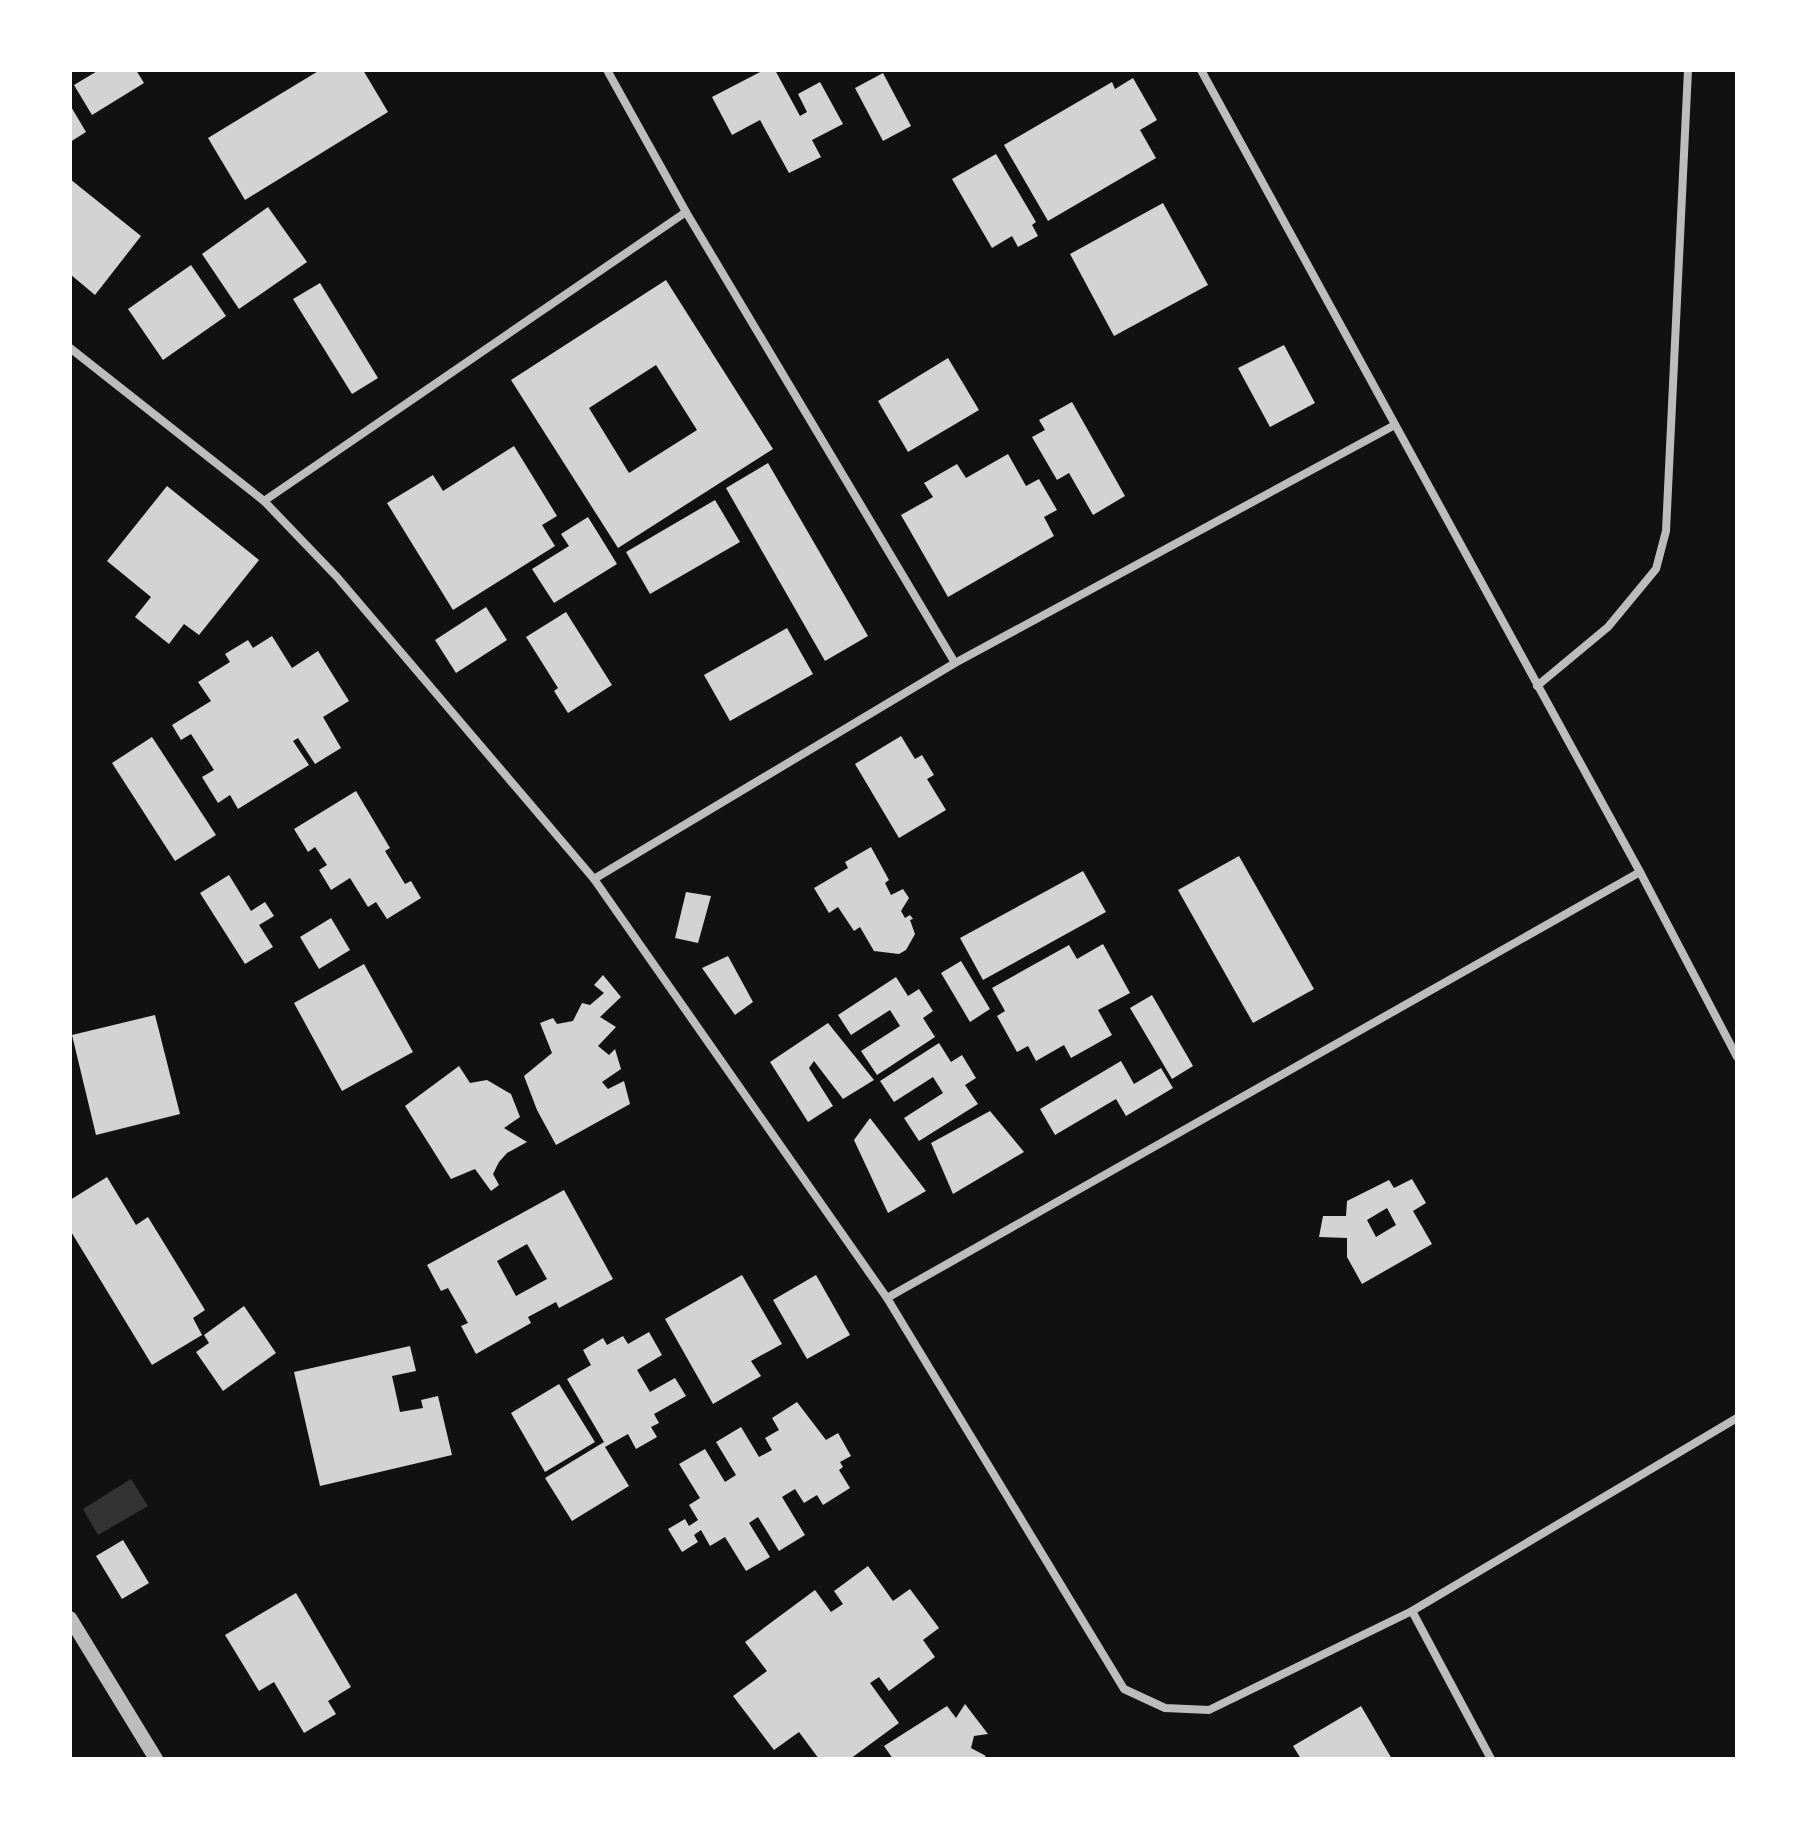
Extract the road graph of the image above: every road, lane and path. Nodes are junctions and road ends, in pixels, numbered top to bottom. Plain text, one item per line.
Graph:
1 (607, 70) edge
2 (1201, 70) edge
3 (1688, 70) edge
4 (686, 212) junction
5 (70, 348) edge
6 (1393, 426) junction
7 (264, 501) junction
8 (955, 663) junction
9 (1537, 686) junction
10 (1640, 872) junction
11 (594, 879) junction
12 (1737, 1057) edge
13 (887, 1298) junction
14 (1737, 1418) edge
15 (1412, 1611) junction
16 (70, 1618) edge
17 (156, 1759) edge
18 (1491, 1759) edge

1 - 4 street
2 - 6 street
3 - 9 street
4 - 7 street
4 - 8 street
5 - 7 street
6 - 8 street
6 - 9 street
7 - 11 street
8 - 11 street
9 - 10 street
10 - 12 street
10 - 13 street
11 - 13 street
13 - 15 street
14 - 15 street
15 - 18 street
16 - 17 street

